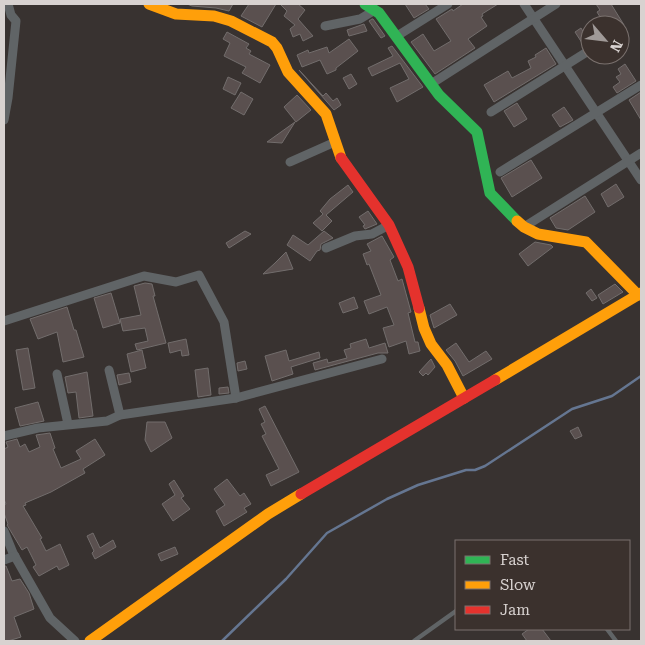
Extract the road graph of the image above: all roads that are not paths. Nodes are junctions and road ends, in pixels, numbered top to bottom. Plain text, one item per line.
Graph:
1 (8, 4) edge
2 (149, 4) edge
3 (448, 4) edge
4 (524, 4) edge
5 (556, 4) edge
6 (370, 7) edge
7 (534, 18) junction
8 (325, 26) dead end
9 (397, 36) junction
10 (580, 56) edge
11 (565, 66) junction
12 (431, 84) junction
13 (641, 85) edge
14 (491, 112) dead end
15 (596, 112) junction
16 (4, 120) edge
17 (335, 142) junction
18 (641, 153) edge
19 (629, 161) junction
20 (290, 162) dead end
21 (500, 172) dead end
22 (641, 180) edge
23 (389, 225) junction
24 (524, 227) junction
25 (326, 248) dead end
26 (640, 294) edge
27 (4, 321) edge
28 (382, 359) dead end
29 (109, 370) dead end
30 (57, 374) dead end
31 (236, 398) junction
32 (464, 398) junction
33 (120, 415) junction
34 (68, 424) junction
35 (4, 436) edge
36 (4, 531) edge
37 (14, 556) junction
38 (4, 560) edge
39 (455, 612) edge
40 (607, 630) edge
41 (75, 641) edge
42 (90, 641) edge
43 (414, 641) edge
44 (616, 641) edge

1 - 16 street
2 - 17 street
3 - 9 street
4 - 7 street
5 - 7 street
6 - 8 street
6 - 9 street
7 - 11 street
7 - 12 street
9 - 12 street
10 - 11 street
11 - 14 street
11 - 15 street
12 - 24 street
13 - 15 street
15 - 19 street
15 - 21 street
17 - 20 street
17 - 23 street
18 - 19 street
19 - 22 street
19 - 24 street
23 - 25 street
23 - 32 street
24 - 26 street
26 - 32 street
27 - 31 street
28 - 31 street
29 - 33 street
30 - 34 street
31 - 33 street
32 - 42 street
33 - 34 street
34 - 35 street
36 - 37 street
37 - 38 street
37 - 41 street
39 - 43 lane
40 - 44 lane

